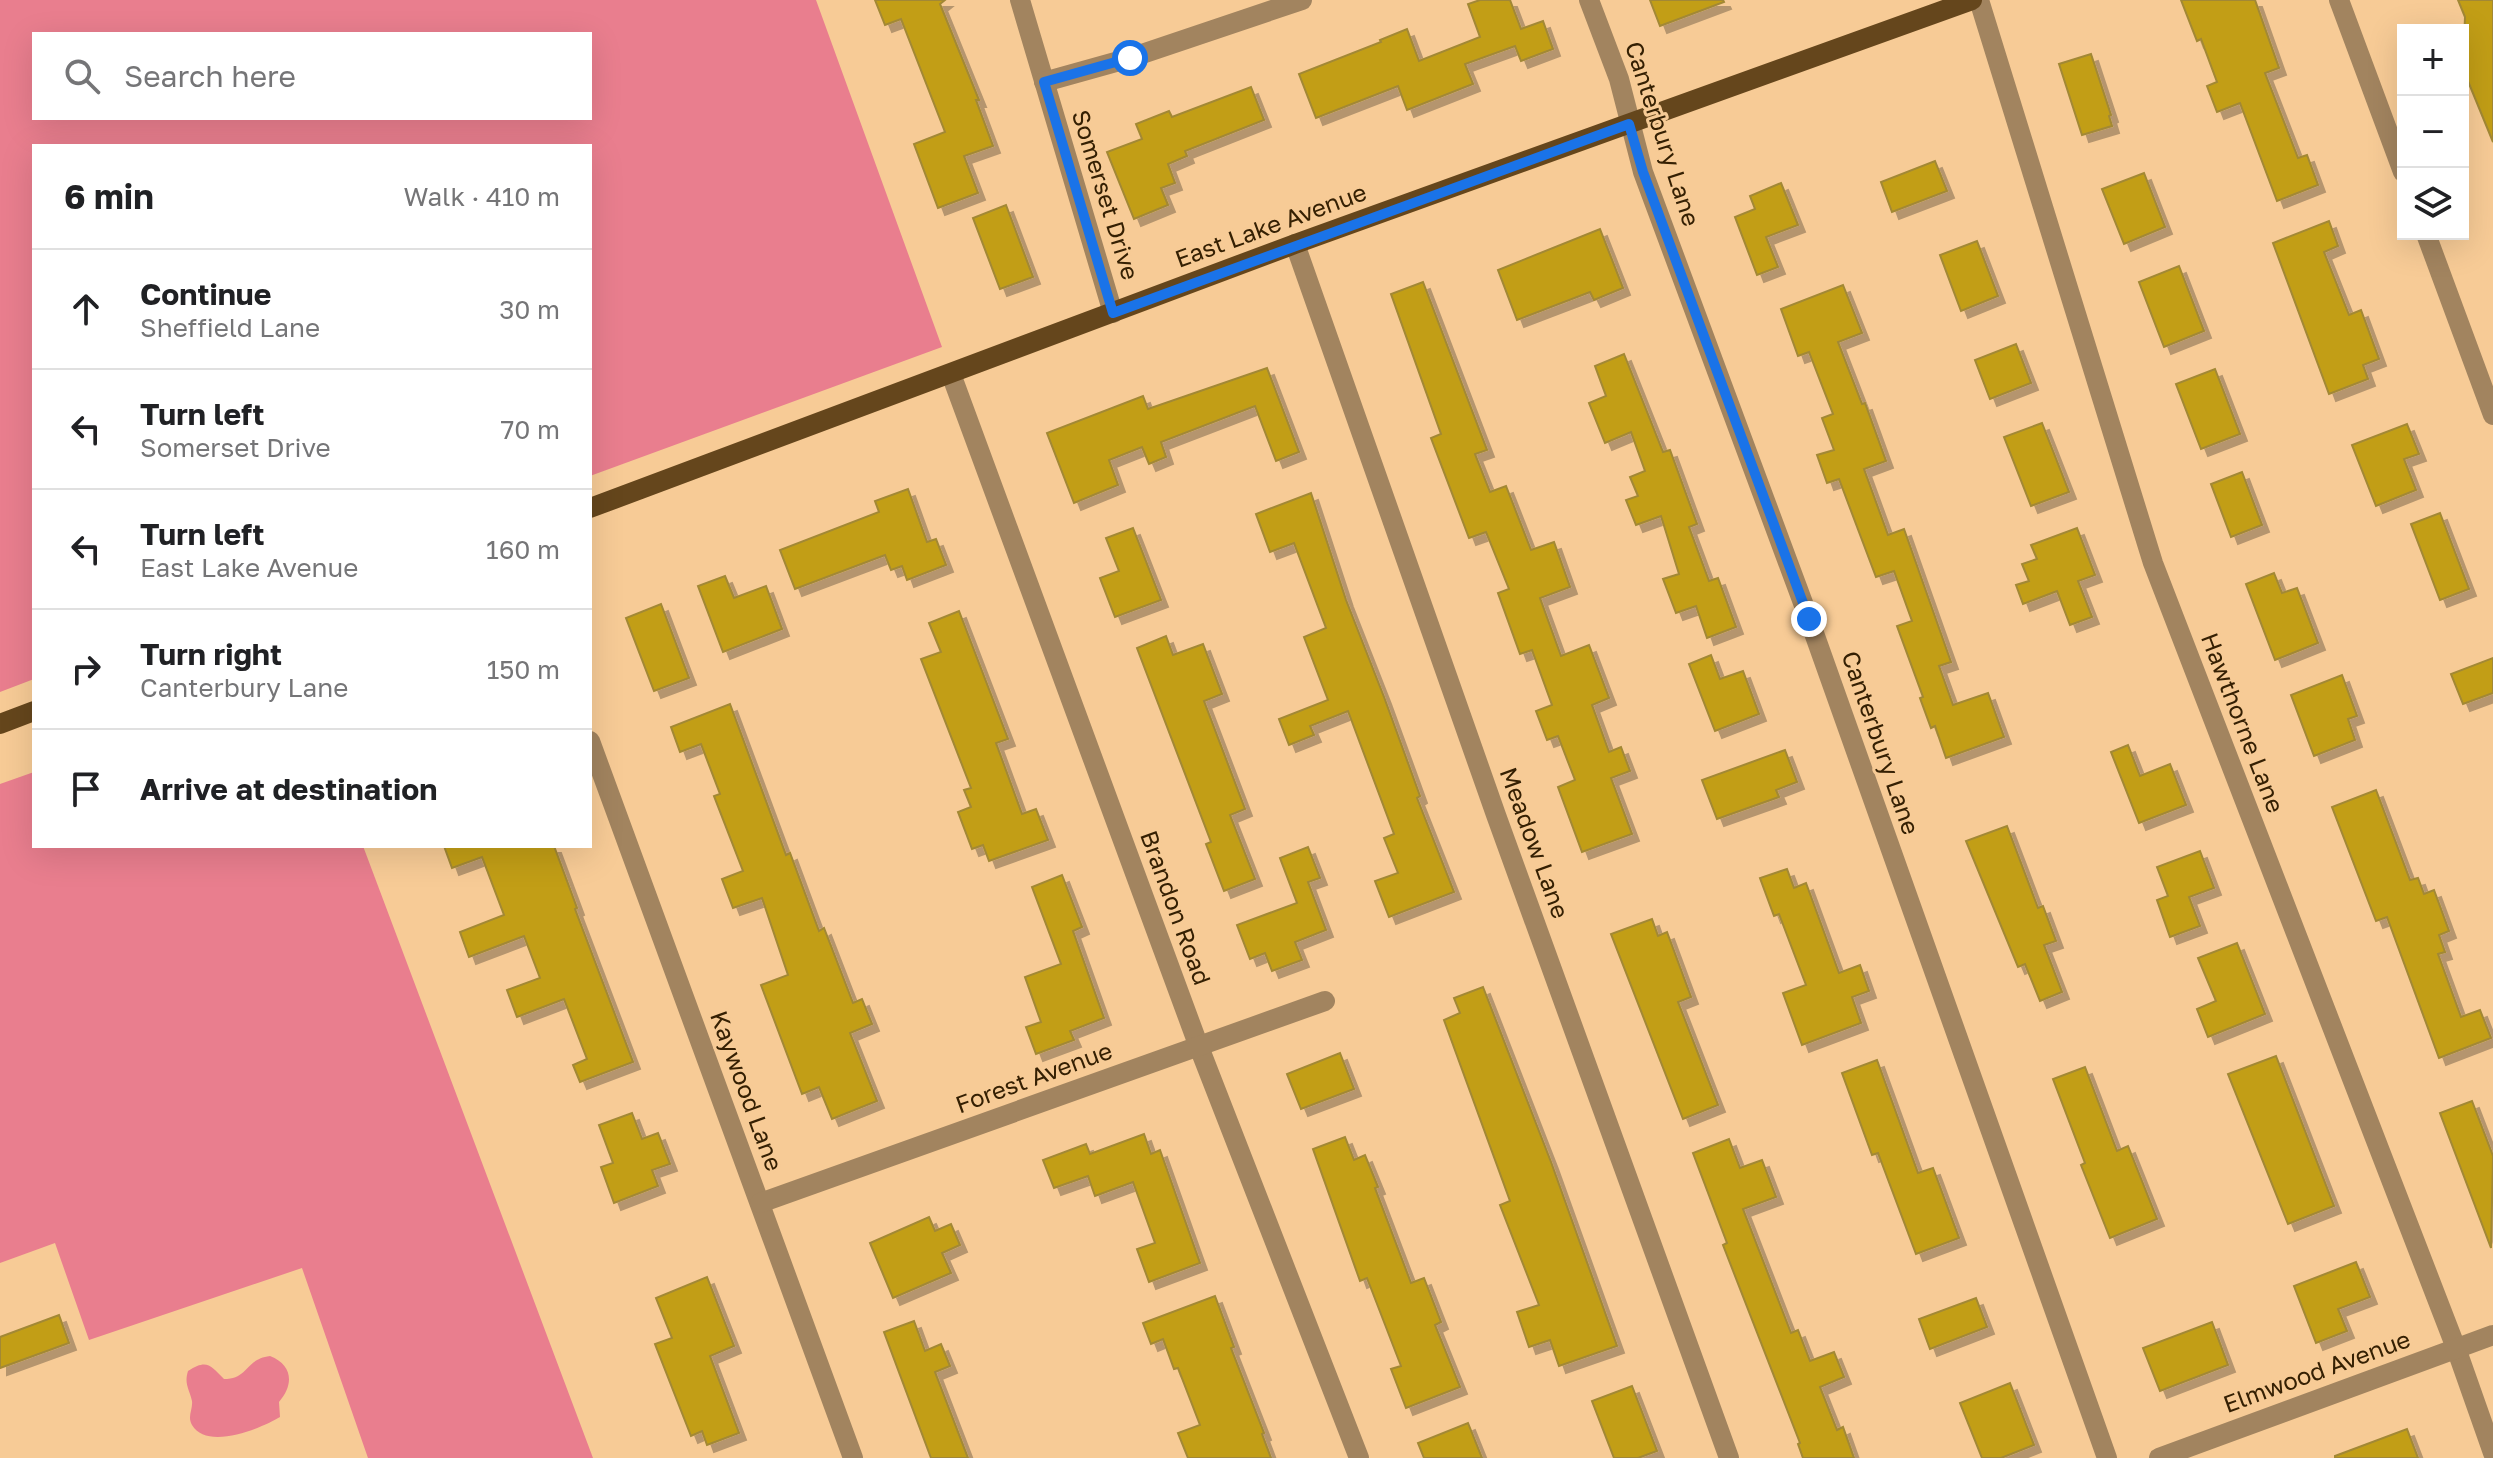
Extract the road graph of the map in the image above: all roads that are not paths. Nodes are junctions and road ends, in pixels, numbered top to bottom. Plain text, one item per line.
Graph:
1 (1020, 0) edge
2 (1302, 0) edge
3 (1589, 0) edge
4 (1972, 0) edge
5 (1979, 0) edge
6 (2339, 0) edge
7 (1044, 82) junction
8 (1629, 124) junction
9 (2402, 168) edge
10 (2428, 240) edge
11 (1295, 244) junction
12 (1113, 313) junction
13 (951, 374) junction
14 (2493, 415) edge
15 (592, 507) edge
16 (32, 712) edge
17 (0, 724) edge
18 (592, 746) edge
19 (1325, 1001) dead end
20 (1199, 1047) junction
21 (760, 1203) junction
22 (2493, 1335) edge
23 (2456, 1348) junction
24 (2493, 1453) edge
25 (853, 1458) edge
26 (1359, 1458) edge
27 (1729, 1458) edge
28 (2107, 1458) edge
29 (2159, 1458) edge

1 - 7 street, Somerset Drive
2 - 7 street
3 - 8 street, Canterbury Lane
4 - 8 main road, East Lake Avenue
5 - 23 street, Hawthorne Lane
6 - 9 street
7 - 12 street, Somerset Drive
8 - 11 main road, East Lake Avenue
8 - 28 street, Canterbury Lane
10 - 14 street
11 - 12 main road, East Lake Avenue
11 - 27 street, Meadow Lane
12 - 13 main road, East Lake Avenue
13 - 15 main road, East Lake Avenue
13 - 20 street, Brandon Road
16 - 17 main road
18 - 21 street, Kaywood Lane
19 - 20 street, Forest Avenue
20 - 21 street, Forest Avenue
20 - 26 street, Brandon Road
21 - 25 street, Kaywood Lane
22 - 23 street, Elmwood Avenue
23 - 24 street, Hawthorne Lane
23 - 29 street, Elmwood Avenue

